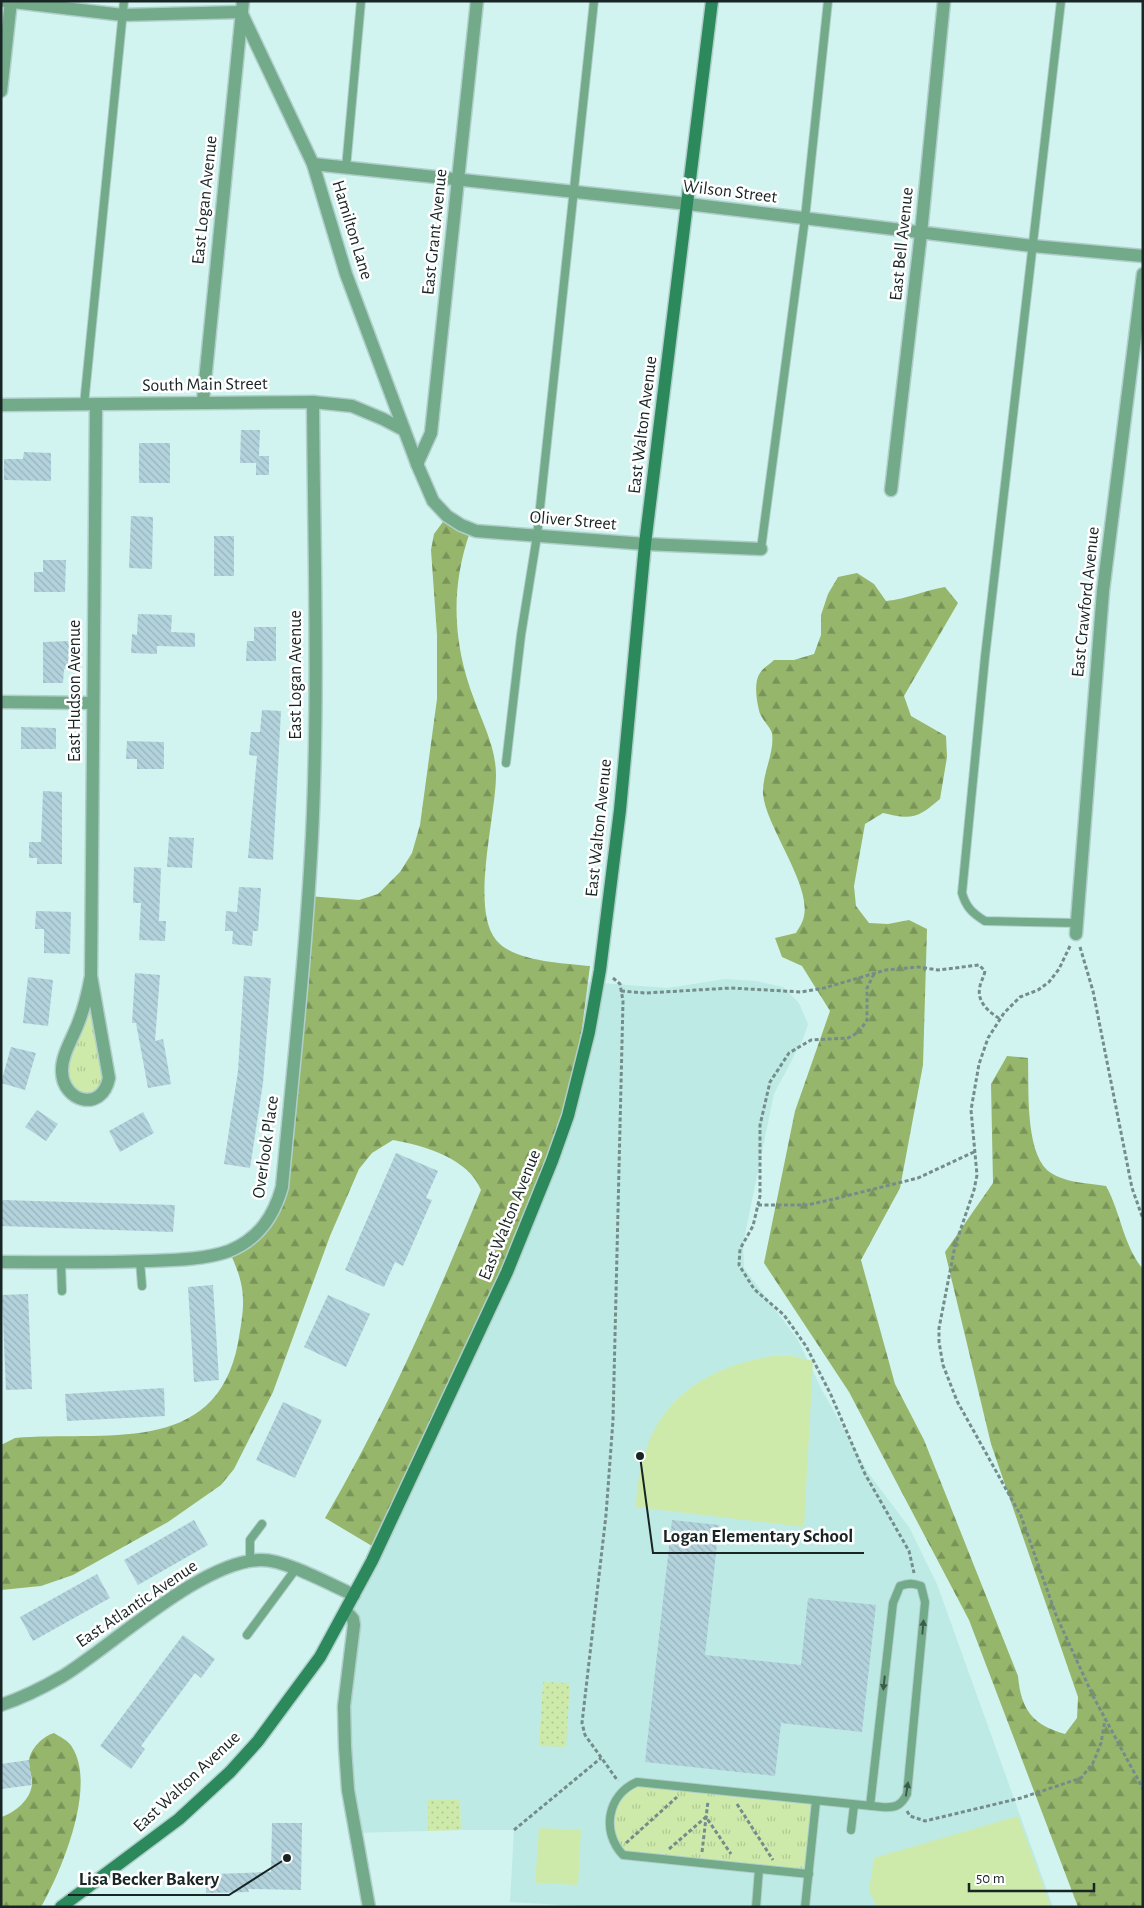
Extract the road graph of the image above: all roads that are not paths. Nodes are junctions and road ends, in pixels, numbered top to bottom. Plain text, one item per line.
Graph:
1 (5, 1) edge
2 (124, 1) edge
3 (361, 1) edge
4 (477, 1) edge
5 (594, 1) edge
6 (712, 1) edge
7 (828, 1) edge
8 (944, 1) edge
9 (1062, 1) edge
10 (11, 2) edge
11 (242, 7) edge
12 (123, 15) junction
13 (1, 91) edge
14 (313, 164) junction
15 (346, 168) junction
16 (458, 180) junction
17 (572, 192) junction
18 (688, 204) junction
19 (805, 218) junction
20 (921, 233) junction
21 (1033, 246) junction
22 (1143, 256) edge
23 (1143, 274) edge
24 (203, 401) junction
25 (313, 402) junction
26 (1, 405) edge
27 (90, 406) junction
28 (404, 430) junction
29 (416, 464) junction
30 (891, 490) dead end
31 (537, 536) junction
32 (645, 544) junction
33 (761, 549) joint
34 (1, 702) edge
35 (92, 703) junction
36 (506, 763) dead end
37 (1076, 929) joint
38 (305, 947) joint
39 (91, 976) junction
40 (140, 1261) junction
41 (1, 1262) edge
42 (61, 1262) junction
43 (142, 1286) dead end
44 (62, 1292) dead end
45 (262, 1524) dead end
46 (250, 1562) junction
47 (295, 1570) junction
48 (354, 1595) junction
49 (346, 1611) junction
50 (247, 1635) dead end
51 (1, 1705) edge
52 (816, 1801) junction
53 (854, 1804) junction
54 (870, 1806) junction
55 (852, 1830) dead end
56 (759, 1869) junction
57 (809, 1874) junction
58 (61, 1907) edge
59 (369, 1907) edge
60 (756, 1907) edge
61 (806, 1907) edge

1 - 10 street
2 - 12 lane
3 - 15 lane
4 - 16 street, East Grant Avenue
5 - 17 lane
6 - 18 main road, East Walton Avenue
7 - 19 lane
8 - 20 street, East Bell Avenue
9 - 21 lane
10 - 12 street
10 - 13 street
11 - 12 street
11 - 14 street, Hamilton Lane
11 - 24 street, East Logan Avenue
12 - 27 lane
14 - 15 street, Wilson Street
14 - 28 street, Hamilton Lane
15 - 16 street, Wilson Street
16 - 17 street, Wilson Street
16 - 29 street, East Grant Avenue
17 - 18 street, Wilson Street
17 - 31 lane
18 - 19 street, Wilson Street
18 - 32 main road, East Walton Avenue
19 - 20 street, Wilson Street
19 - 33 lane
20 - 21 street, Wilson Street
20 - 30 street, East Bell Avenue
21 - 22 street, Wilson Street
21 - 37 lane
23 - 37 street, East Crawford Avenue
24 - 25 street, South Main Street
24 - 27 street, South Main Street
25 - 28 street, South Main Street
25 - 38 street, East Logan Avenue
26 - 27 street, South Main Street
27 - 35 street, East Hudson Avenue
28 - 29 street, Hamilton Lane
29 - 31 street, Oliver Street
31 - 32 street, Oliver Street
31 - 36 lane
32 - 33 street, Oliver Street
32 - 48 main road, East Walton Avenue
34 - 35 street
35 - 39 street, East Hudson Avenue
38 - 40 street, Overlook Place
39 - 39 street, East Hudson Avenue
40 - 42 street, Overlook Place
40 - 43 lane
41 - 42 street, Overlook Place
42 - 44 lane
45 - 46 lane
46 - 47 street, East Atlantic Avenue
46 - 51 street, East Atlantic Avenue
47 - 48 street, East Atlantic Avenue
47 - 50 lane
48 - 49 main road, East Walton Avenue
49 - 58 main road, East Walton Avenue
49 - 59 street
52 - 53 lane
52 - 56 lane
52 - 57 lane
53 - 54 lane
53 - 55 lane
54 -> 54 lane
56 - 57 lane
56 - 60 lane
57 - 61 lane

